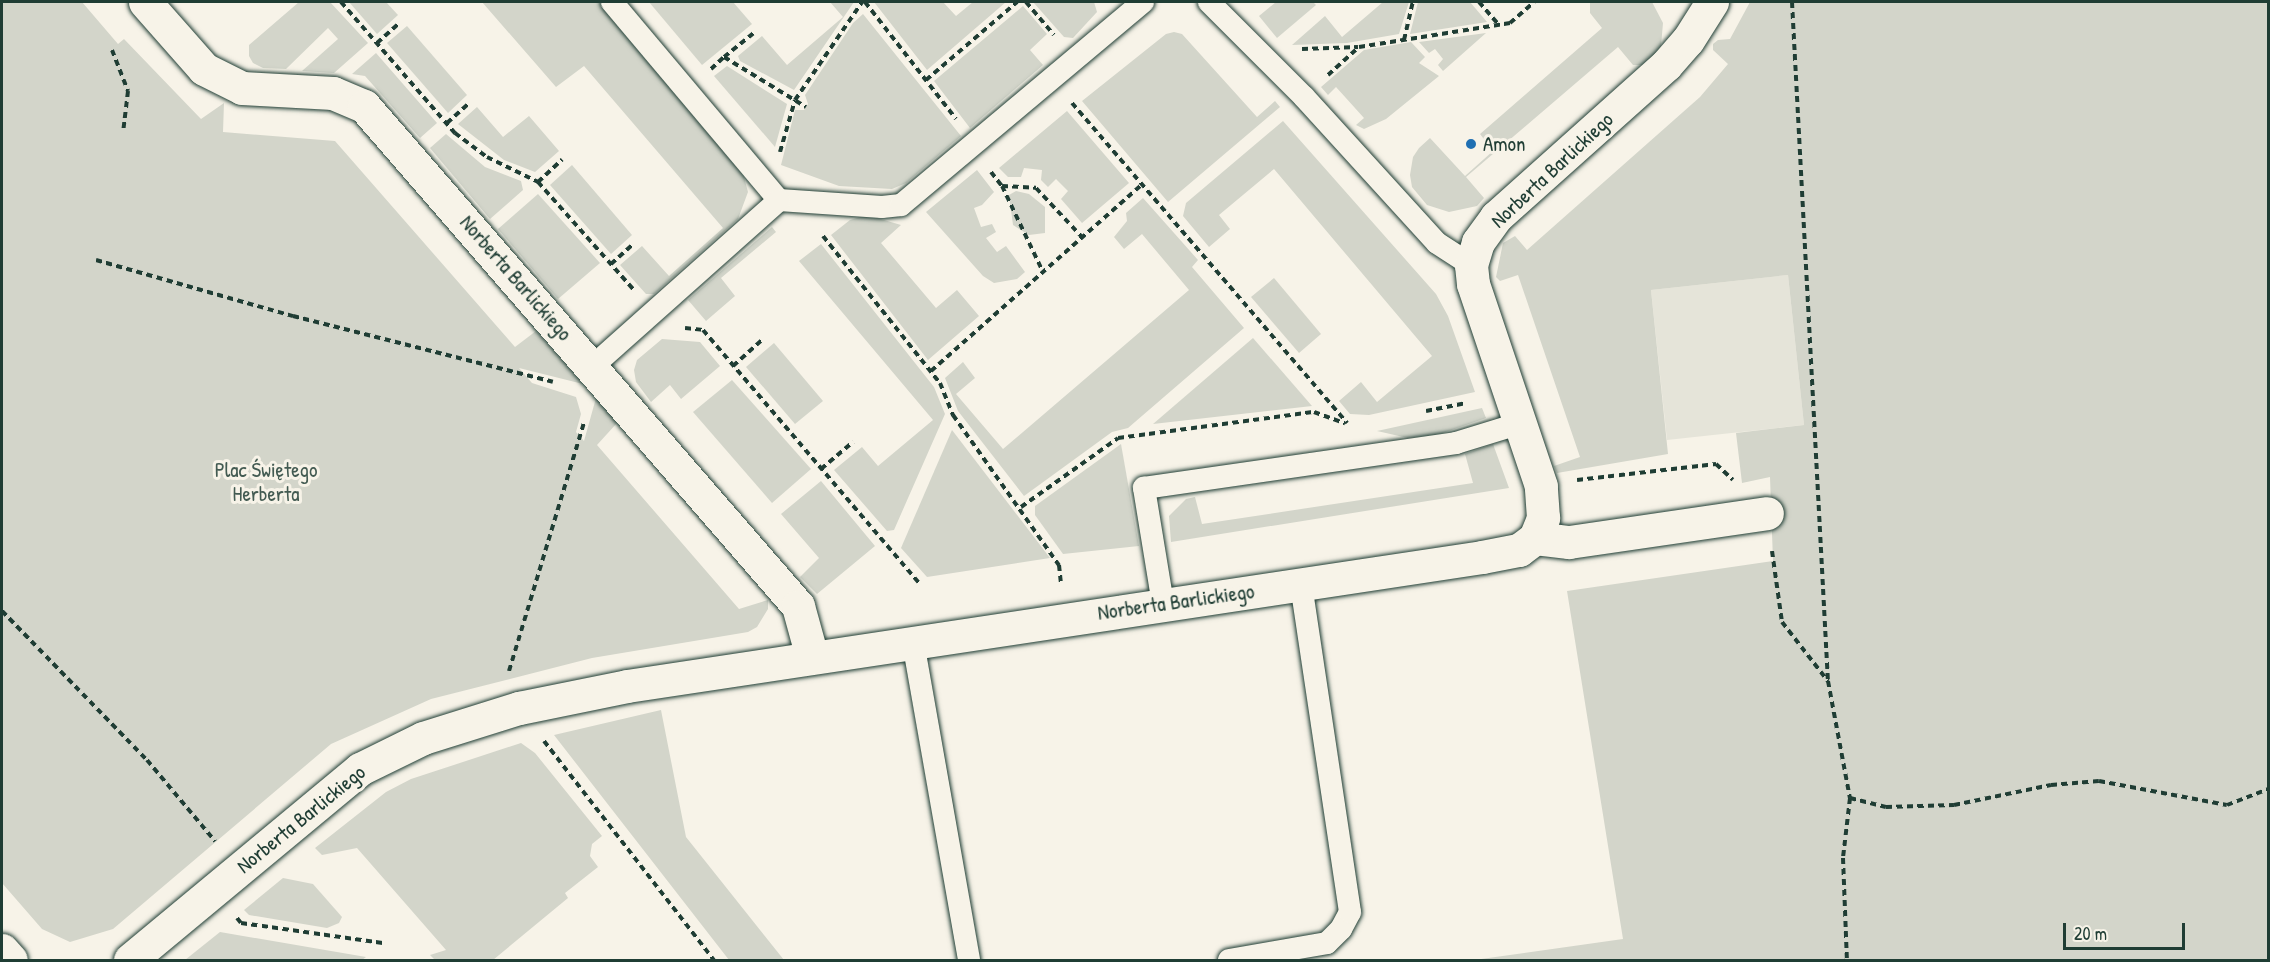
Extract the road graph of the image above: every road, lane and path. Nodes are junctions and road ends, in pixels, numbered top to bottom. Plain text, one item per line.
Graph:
1 (146, 2) edge
2 (341, 2) edge
3 (612, 2) edge
4 (862, 2) edge
5 (1017, 2) edge
6 (1026, 2) edge
7 (1143, 2) edge
8 (1209, 2) edge
9 (1413, 2) edge
10 (1479, 2) edge
11 (1534, 2) edge
12 (1712, 2) edge
13 (1792, 2) edge
14 (1119, 9) edge
15 (399, 23) dead end
16 (1499, 24) junction
17 (754, 33) dead end
18 (1404, 40) junction
19 (377, 43) junction
20 (112, 50) dead end
21 (724, 57) junction
22 (703, 75) dead end
23 (1049, 77) junction
24 (926, 80) dead end
25 (1304, 96) junction
26 (795, 100) junction
27 (468, 104) dead end
28 (806, 107) dead end
29 (447, 123) junction
30 (123, 133) dead end
31 (770, 150) dead end
32 (562, 160) dead end
33 (537, 182) junction
34 (1142, 184) junction
35 (1002, 186) dead end
36 (788, 201) junction
37 (1082, 237) junction
38 (634, 243) dead end
39 (96, 260) dead end
40 (611, 264) junction
41 (1471, 266) junction
42 (654, 312) junction
43 (763, 339) dead end
44 (733, 366) junction
45 (931, 371) junction
46 (596, 379) junction
47 (1472, 402) dead end
48 (1415, 414) dead end
49 (1347, 423) junction
50 (1521, 423) junction
51 (1359, 424) dead end
52 (853, 442) dead end
53 (821, 469) junction
54 (1574, 480) dead end
55 (1021, 507) junction
56 (1767, 513) junction
57 (1535, 538) junction
58 (1301, 583) junction
59 (920, 584) dead end
60 (1163, 604) junction
61 (2, 611) edge
62 (1067, 618) junction
63 (913, 642) junction
64 (813, 657) junction
65 (507, 679) dead end
66 (1828, 681) junction
67 (537, 732) dead end
68 (2268, 789) edge
69 (1850, 798) junction
70 (238, 869) junction
71 (230, 910) dead end
72 (383, 943) dead end
73 (2, 950) edge
74 (11, 960) edge
75 (130, 960) edge
76 (714, 960) edge
77 (969, 960) edge
78 (1229, 960) edge
79 (1846, 960) edge

1 - 46 street, Norberta Barlickiego
2 - 19 path
3 - 36 lane
4 - 26 path
5 - 24 path
6 - 23 path
7 - 14 lane
8 - 25 lane
9 - 18 path
10 - 16 path
11 - 16 path
12 - 41 street, Norberta Barlickiego
13 - 66 path
14 - 23 lane
15 - 19 path
16 - 18 path
17 - 21 path
18 - 25 path
19 - 29 path
20 - 30 path
21 - 22 path
21 - 26 path
23 - 34 path
23 - 36 lane
25 - 41 lane
26 - 28 path
26 - 31 path
27 - 29 path
29 - 33 path
32 - 33 path
33 - 40 path
34 - 37 path
34 - 49 path
35 - 37 path
36 - 42 lane
36 - 45 path
37 - 45 path
38 - 40 path
39 - 46 path
40 - 42 path
41 - 50 street
42 - 44 path
42 - 46 lane
43 - 44 path
44 - 53 path
45 - 55 path
46 - 64 street, Norberta Barlickiego
46 - 65 path
47 - 48 path
49 - 51 path
49 - 55 path
50 - 57 street
50 - 60 lane
52 - 53 path
53 - 59 path
54 - 56 path
55 - 62 path
56 - 57 street
56 - 66 path
57 - 58 street, Norberta Barlickiego
58 - 60 street, Norberta Barlickiego
58 - 78 lane
60 - 62 street, Norberta Barlickiego
61 - 70 path
62 - 63 street, Norberta Barlickiego
63 - 64 street, Norberta Barlickiego
63 - 77 lane
64 - 70 street, Norberta Barlickiego
66 - 69 path
67 - 76 path
68 - 69 path
69 - 79 path
70 - 75 street, Norberta Barlickiego
71 - 72 path
73 - 74 street

